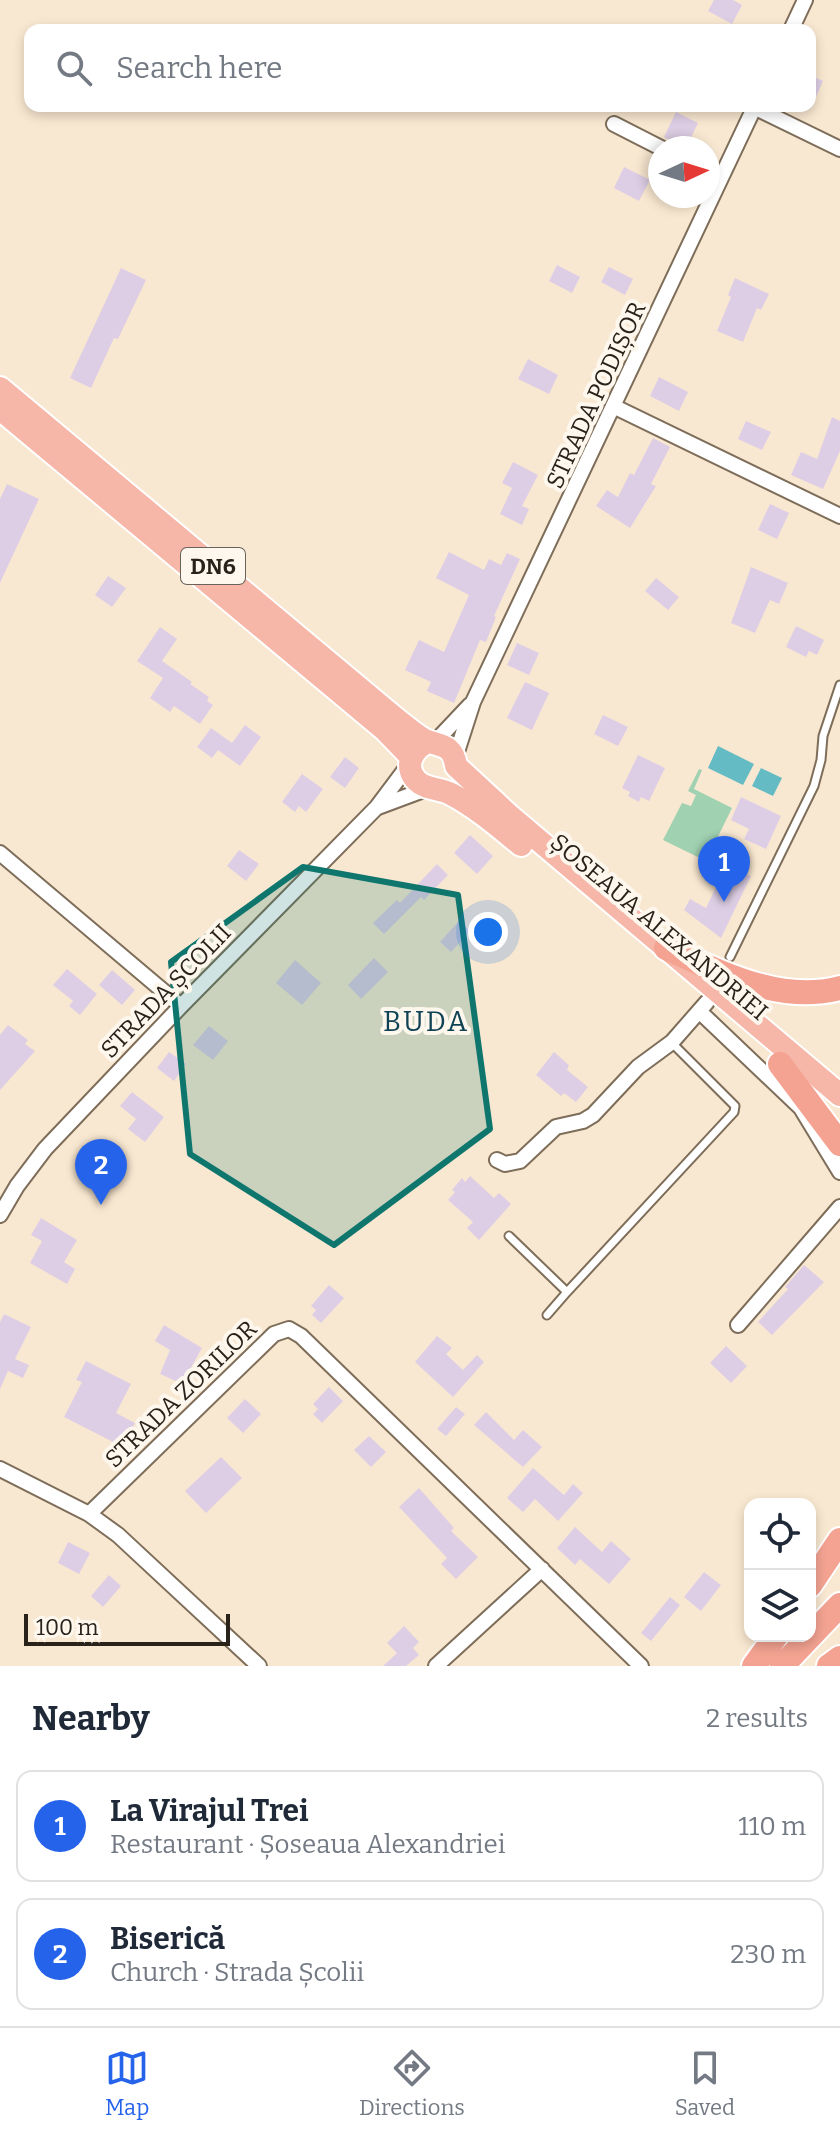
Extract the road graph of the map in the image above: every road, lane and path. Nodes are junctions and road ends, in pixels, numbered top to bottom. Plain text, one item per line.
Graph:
1 (805, 0) edge
2 (794, 24) edge
3 (751, 112) edge
4 (766, 112) edge
5 (614, 124) dead end
6 (648, 141) edge
7 (840, 149) edge
8 (720, 166) edge
9 (701, 208) edge
10 (0, 388) edge
11 (615, 407) junction
12 (0, 409) edge
13 (840, 516) edge
14 (840, 685) edge
15 (473, 702) junction
16 (432, 742) junction
17 (410, 760) junction
18 (455, 762) junction
19 (434, 788) junction
20 (377, 807) junction
21 (0, 853) edge
22 (666, 948) junction
23 (730, 957) dead end
24 (840, 988) edge
25 (181, 1006) junction
26 (703, 1006) junction
27 (672, 1042) junction
28 (780, 1064) junction
29 (840, 1095) edge
30 (840, 1114) edge
31 (840, 1144) edge
32 (497, 1160) dead end
33 (840, 1172) edge
34 (840, 1207) edge
35 (0, 1215) edge
36 (509, 1236) dead end
37 (567, 1292) junction
38 (547, 1315) dead end
39 (738, 1325) dead end
40 (0, 1469) edge
41 (89, 1514) junction
42 (840, 1540) edge
43 (542, 1569) junction
44 (816, 1576) edge
45 (840, 1605) edge
46 (772, 1642) edge
47 (840, 1658) edge
48 (259, 1666) edge
49 (436, 1666) edge
50 (641, 1666) edge
51 (754, 1666) edge
52 (782, 1666) edge
53 (829, 1666) edge

1 - 2 street
3 - 8 street, STRADA PODIȘOR
4 - 7 street
5 - 6 street
9 - 11 street, STRADA PODIȘOR
10 - 16 highway, ȘOSEAUA ALEXANDRIEI / DN6
11 - 13 street
11 - 15 street, STRADA PODIȘOR
12 - 17 highway, ȘOSEAUA ALEXANDRIEI / DN6
14 - 23 lane
15 - 16 street, STRADA PODIȘOR
15 - 18 street, STRADA PODIȘOR
16 - 17 highway
16 - 18 highway, ȘOSEAUA ALEXANDRIEI / DN6
17 - 19 highway, ȘOSEAUA ALEXANDRIEI / DN6
17 - 20 street, STRADA ȘCOLII
18 - 19 highway
18 - 22 highway, ȘOSEAUA ALEXANDRIEI / DN6
19 - 20 street, STRADA ȘCOLII
19 - 26 highway, ȘOSEAUA ALEXANDRIEI / DN6
20 - 25 street, STRADA ȘCOLII
21 - 25 street
22 - 24 highway
22 - 29 highway, ȘOSEAUA ALEXANDRIEI / DN6
25 - 35 street, STRADA ȘCOLII
26 - 27 street
26 - 28 highway, ȘOSEAUA ALEXANDRIEI / DN6
26 - 33 street
27 - 32 street
27 - 37 lane
28 - 30 highway, ȘOSEAUA ALEXANDRIEI / DN6
28 - 31 highway
34 - 39 street
36 - 37 lane
37 - 38 lane
40 - 41 street
41 - 43 street, STRADA ZORILOR
41 - 48 street
42 - 44 highway
43 - 49 street
43 - 50 street, STRADA ZORILOR
45 - 52 highway
46 - 51 highway
47 - 53 highway

